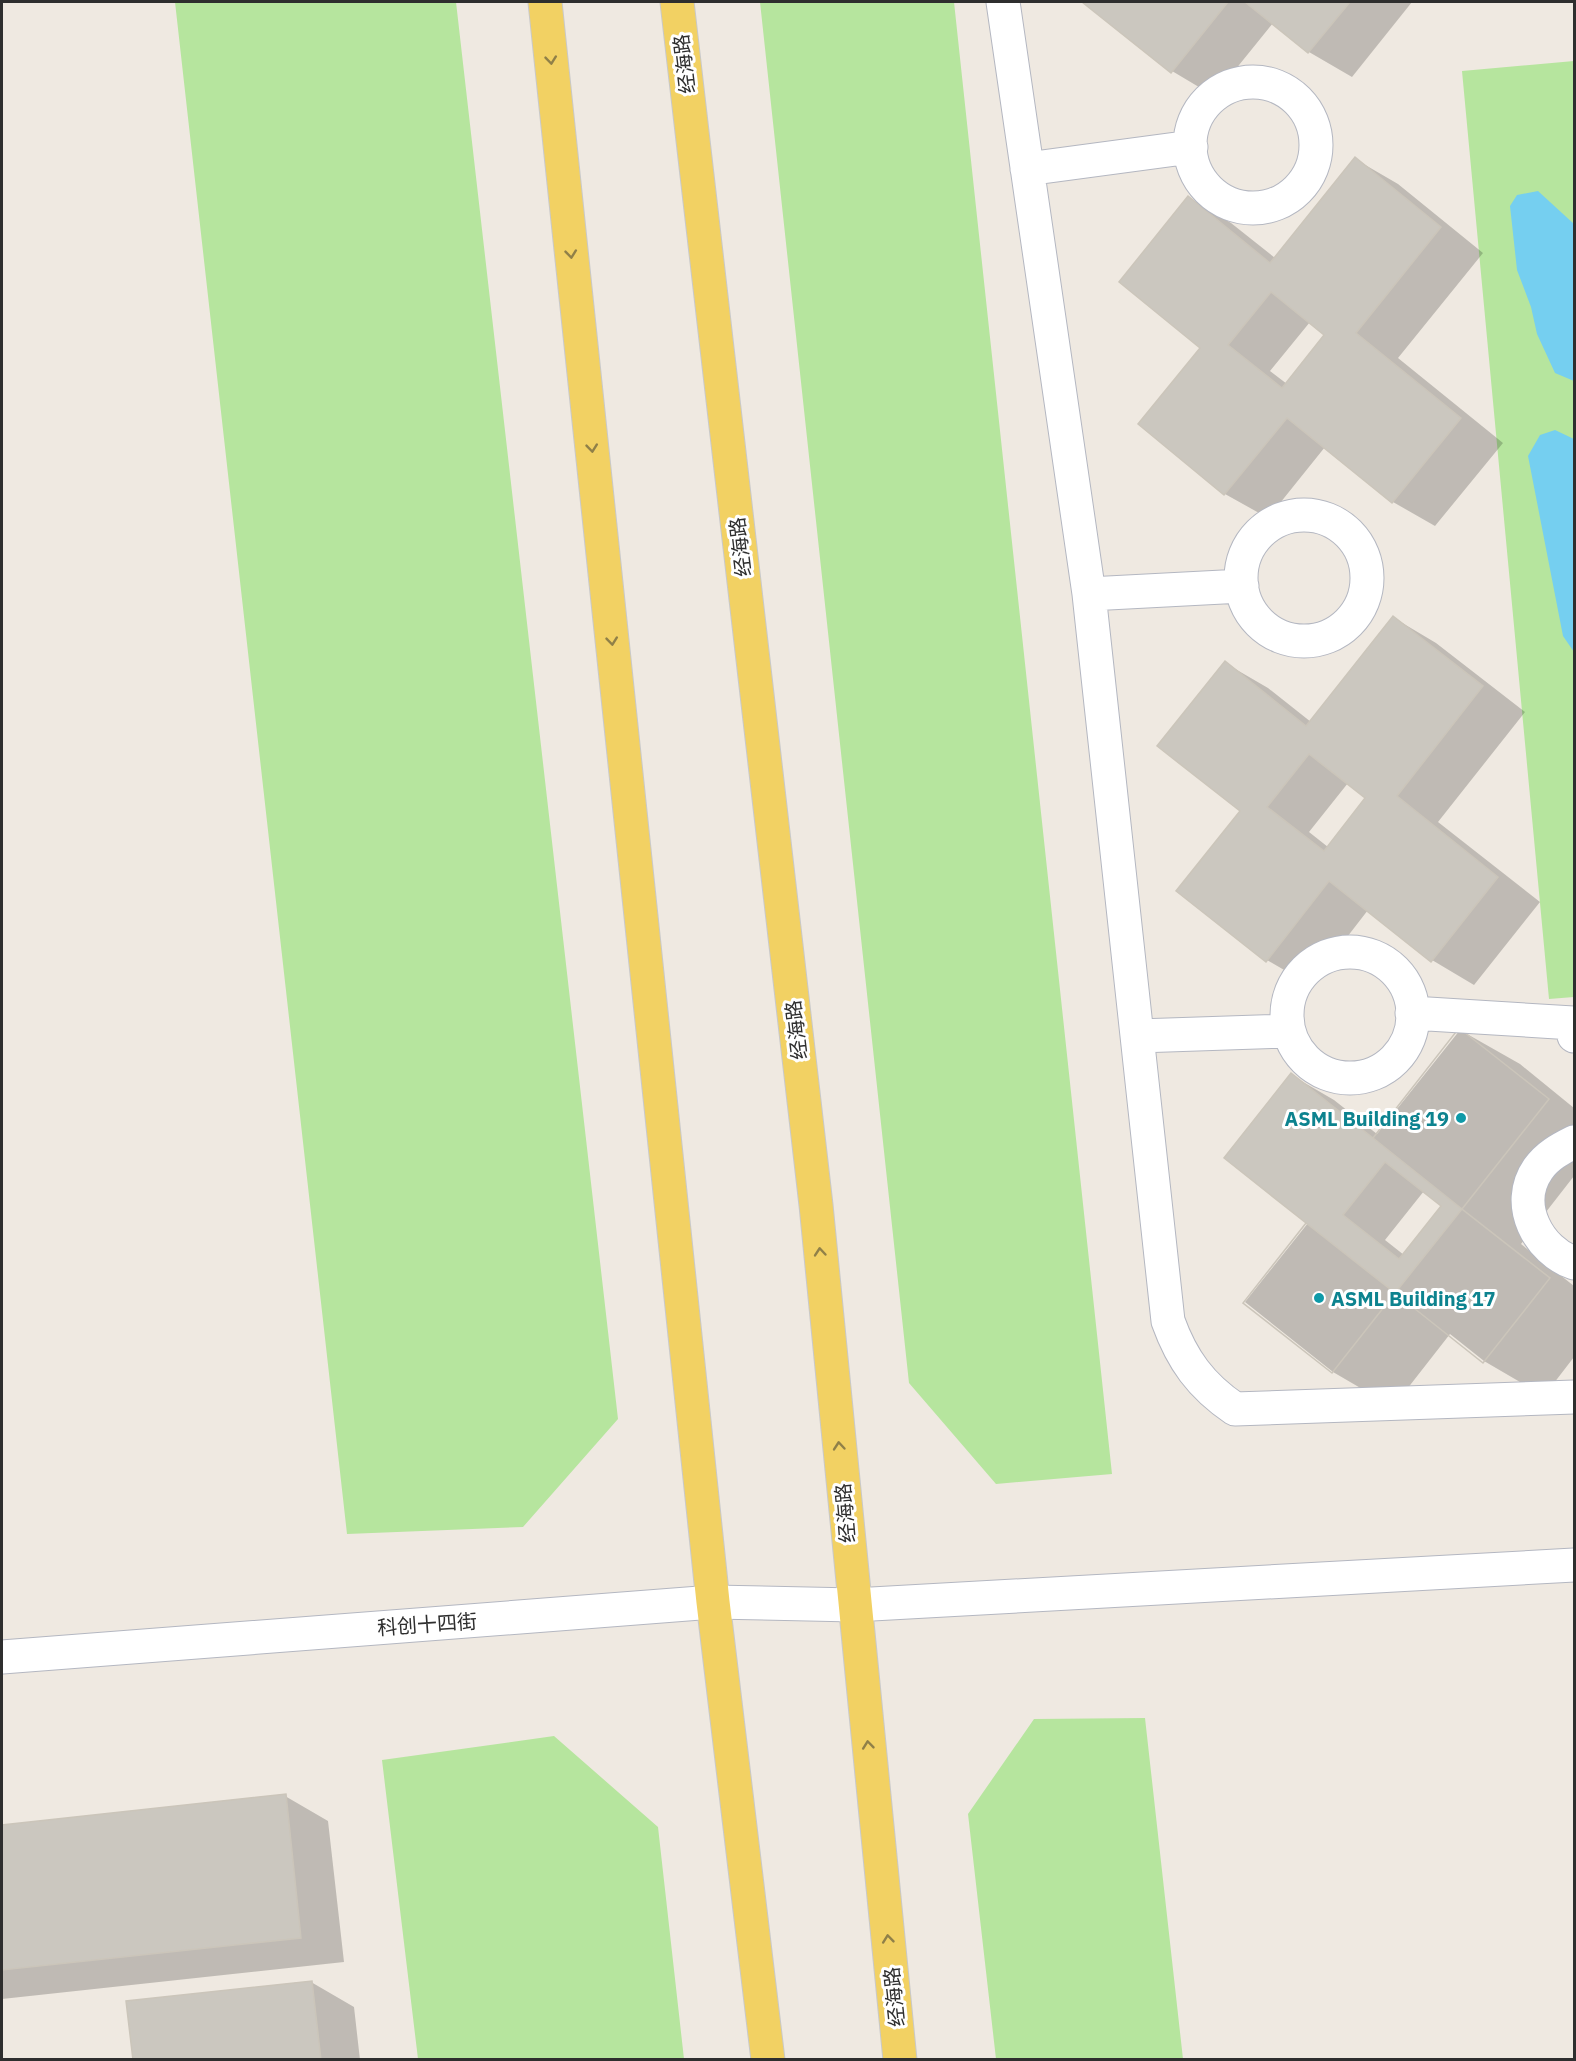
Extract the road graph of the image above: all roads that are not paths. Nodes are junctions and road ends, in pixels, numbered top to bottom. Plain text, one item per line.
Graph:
1 (545, 2) edge
2 (677, 2) edge
3 (1003, 2) edge
4 (1191, 147) dead end
5 (1028, 169) junction
6 (1242, 586) dead end
7 (1089, 594) junction
8 (1412, 1013) junction
9 (1288, 1031) junction
10 (1575, 1035) edge
11 (1138, 1036) junction
12 (1575, 1142) edge
13 (1575, 1263) edge
14 (1575, 1397) edge
15 (1575, 1565) edge
16 (713, 1602) junction
17 (854, 1605) junction
18 (2, 1657) edge
19 (768, 2060) edge
20 (900, 2060) edge

1 -> 16 main road
17 -> 2 main road, 经海路
3 - 5 street
4 - 5 street
5 - 7 street
6 - 7 street
7 - 11 street
8 - 9 street
8 - 9 street
8 - 10 street
9 - 11 street
11 - 14 street
12 - 13 street
15 - 17 street, 科创十四街
16 - 17 street, 科创十四街
16 - 18 street, 科创十四街
16 - 19 main road
20 -> 17 main road, 经海路

